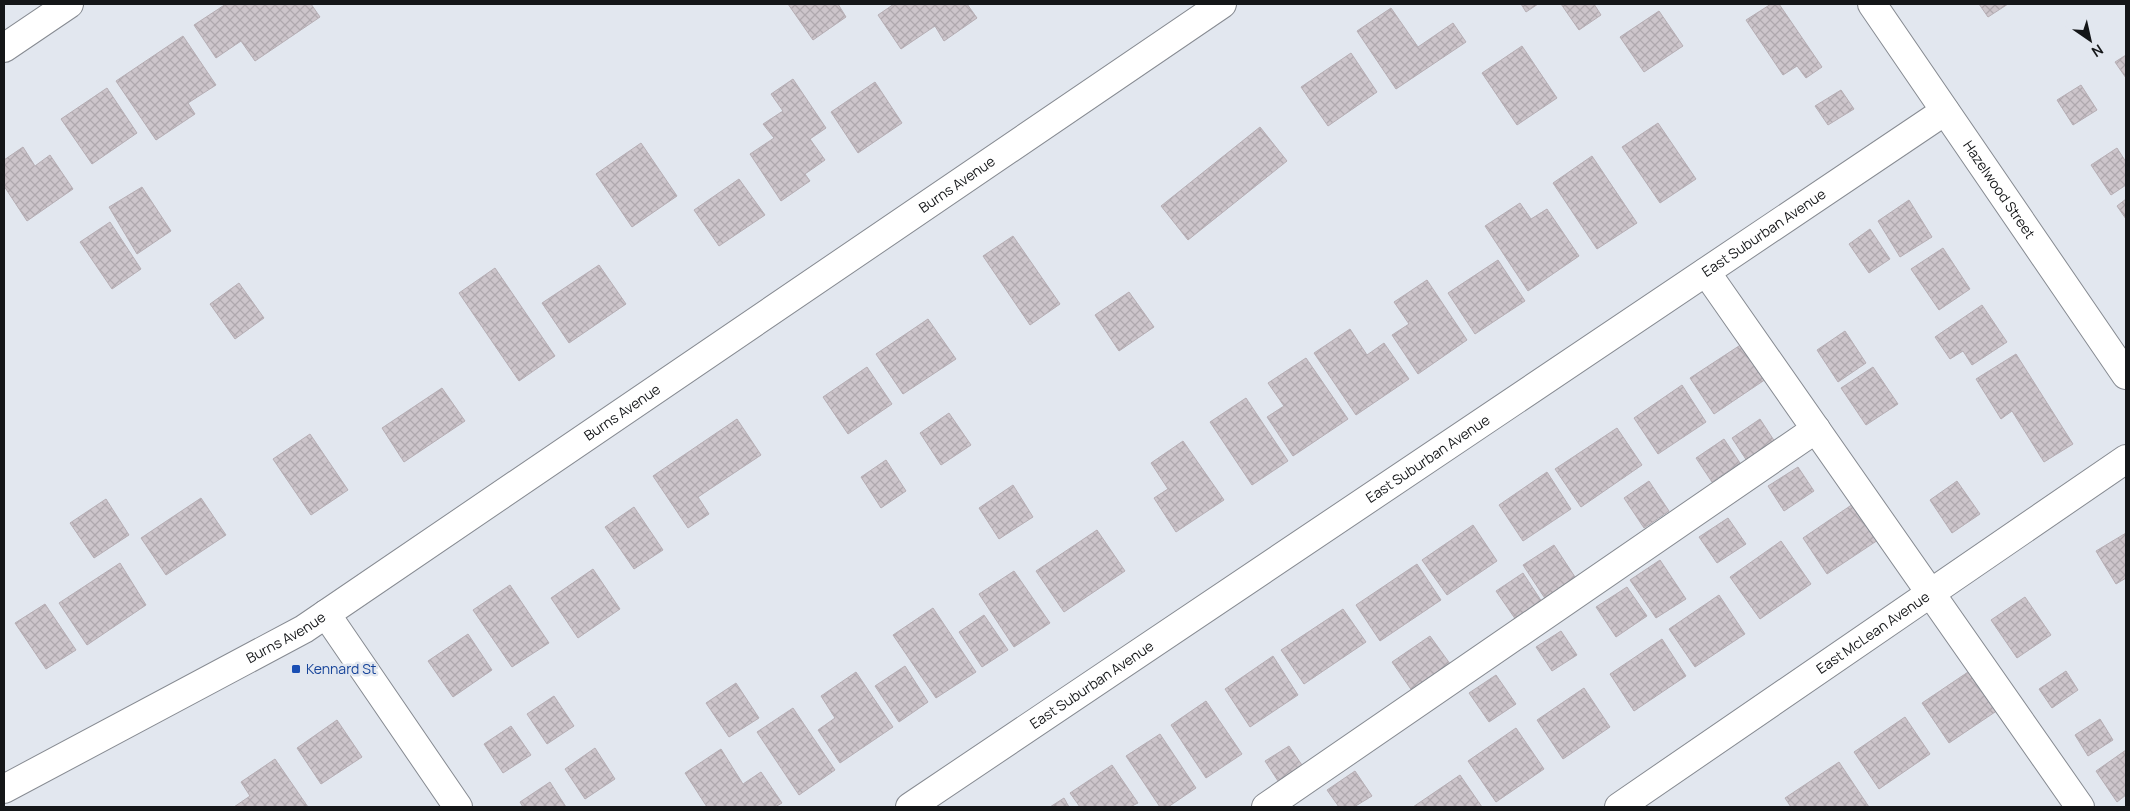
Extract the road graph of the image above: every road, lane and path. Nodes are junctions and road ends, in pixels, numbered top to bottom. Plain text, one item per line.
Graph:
1 (69, 4) edge
2 (1222, 4) edge
3 (1872, 4) edge
4 (4, 48) edge
5 (1945, 111) junction
6 (1706, 272) junction
7 (2126, 375) edge
8 (1816, 429) junction
9 (2126, 458) edge
10 (1931, 593) junction
11 (326, 614) junction
12 (4, 789) edge
13 (2073, 805) edge
14 (458, 807) edge
15 (910, 807) edge
16 (1266, 807) edge
17 (1619, 807) edge

1 - 4 street
2 - 11 street, Burns Avenue
3 - 5 street, Hazelwood Street
5 - 6 street, East Suburban Avenue
5 - 7 street, Hazelwood Street
6 - 8 street
6 - 15 street, East Suburban Avenue
8 - 10 street
8 - 16 street
9 - 10 street, East McLean Avenue
10 - 13 street
10 - 17 street, East McLean Avenue
11 - 12 street, Burns Avenue
11 - 14 street

